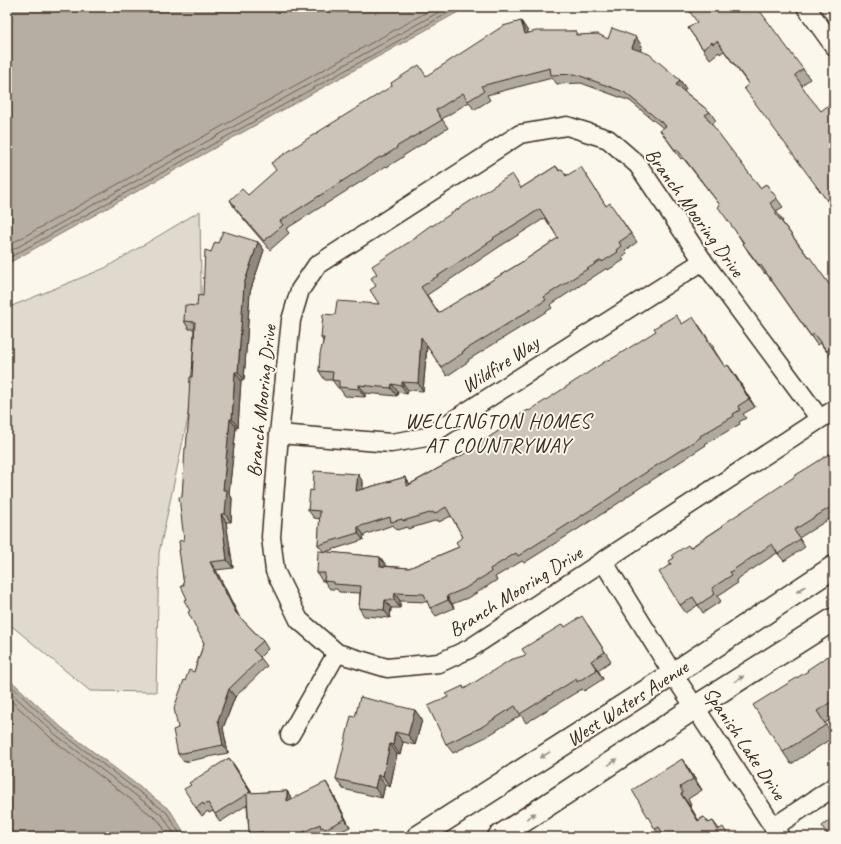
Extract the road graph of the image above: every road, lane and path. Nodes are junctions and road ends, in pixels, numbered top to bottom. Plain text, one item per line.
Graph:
1 (806, 7) edge
2 (834, 46) edge
3 (702, 261) junction
4 (827, 415) edge
5 (279, 434) junction
6 (603, 561) junction
7 (834, 567) edge
8 (834, 618) edge
9 (338, 653) junction
10 (673, 674) junction
11 (694, 708) junction
12 (290, 735) dead end
13 (834, 787) edge
14 (777, 832) edge
15 (418, 837) edge
16 (499, 837) edge

1 - 2 street
3 - 4 street, Branch Mooring Drive
3 - 5 street, Wildfire Way
3 - 5 street, Branch Mooring Drive
4 - 6 street, Branch Mooring Drive
5 - 9 street, Branch Mooring Drive
6 - 9 street, Branch Mooring Drive
6 - 10 street, Spanish Lake Drive
7 -> 10 street, West Waters Avenue
11 -> 8 street, West Waters Avenue
9 - 12 street
10 - 11 street, Spanish Lake Drive
10 -> 15 street, West Waters Avenue
11 - 14 street, Spanish Lake Drive
16 -> 11 street, West Waters Avenue
13 - 14 street

